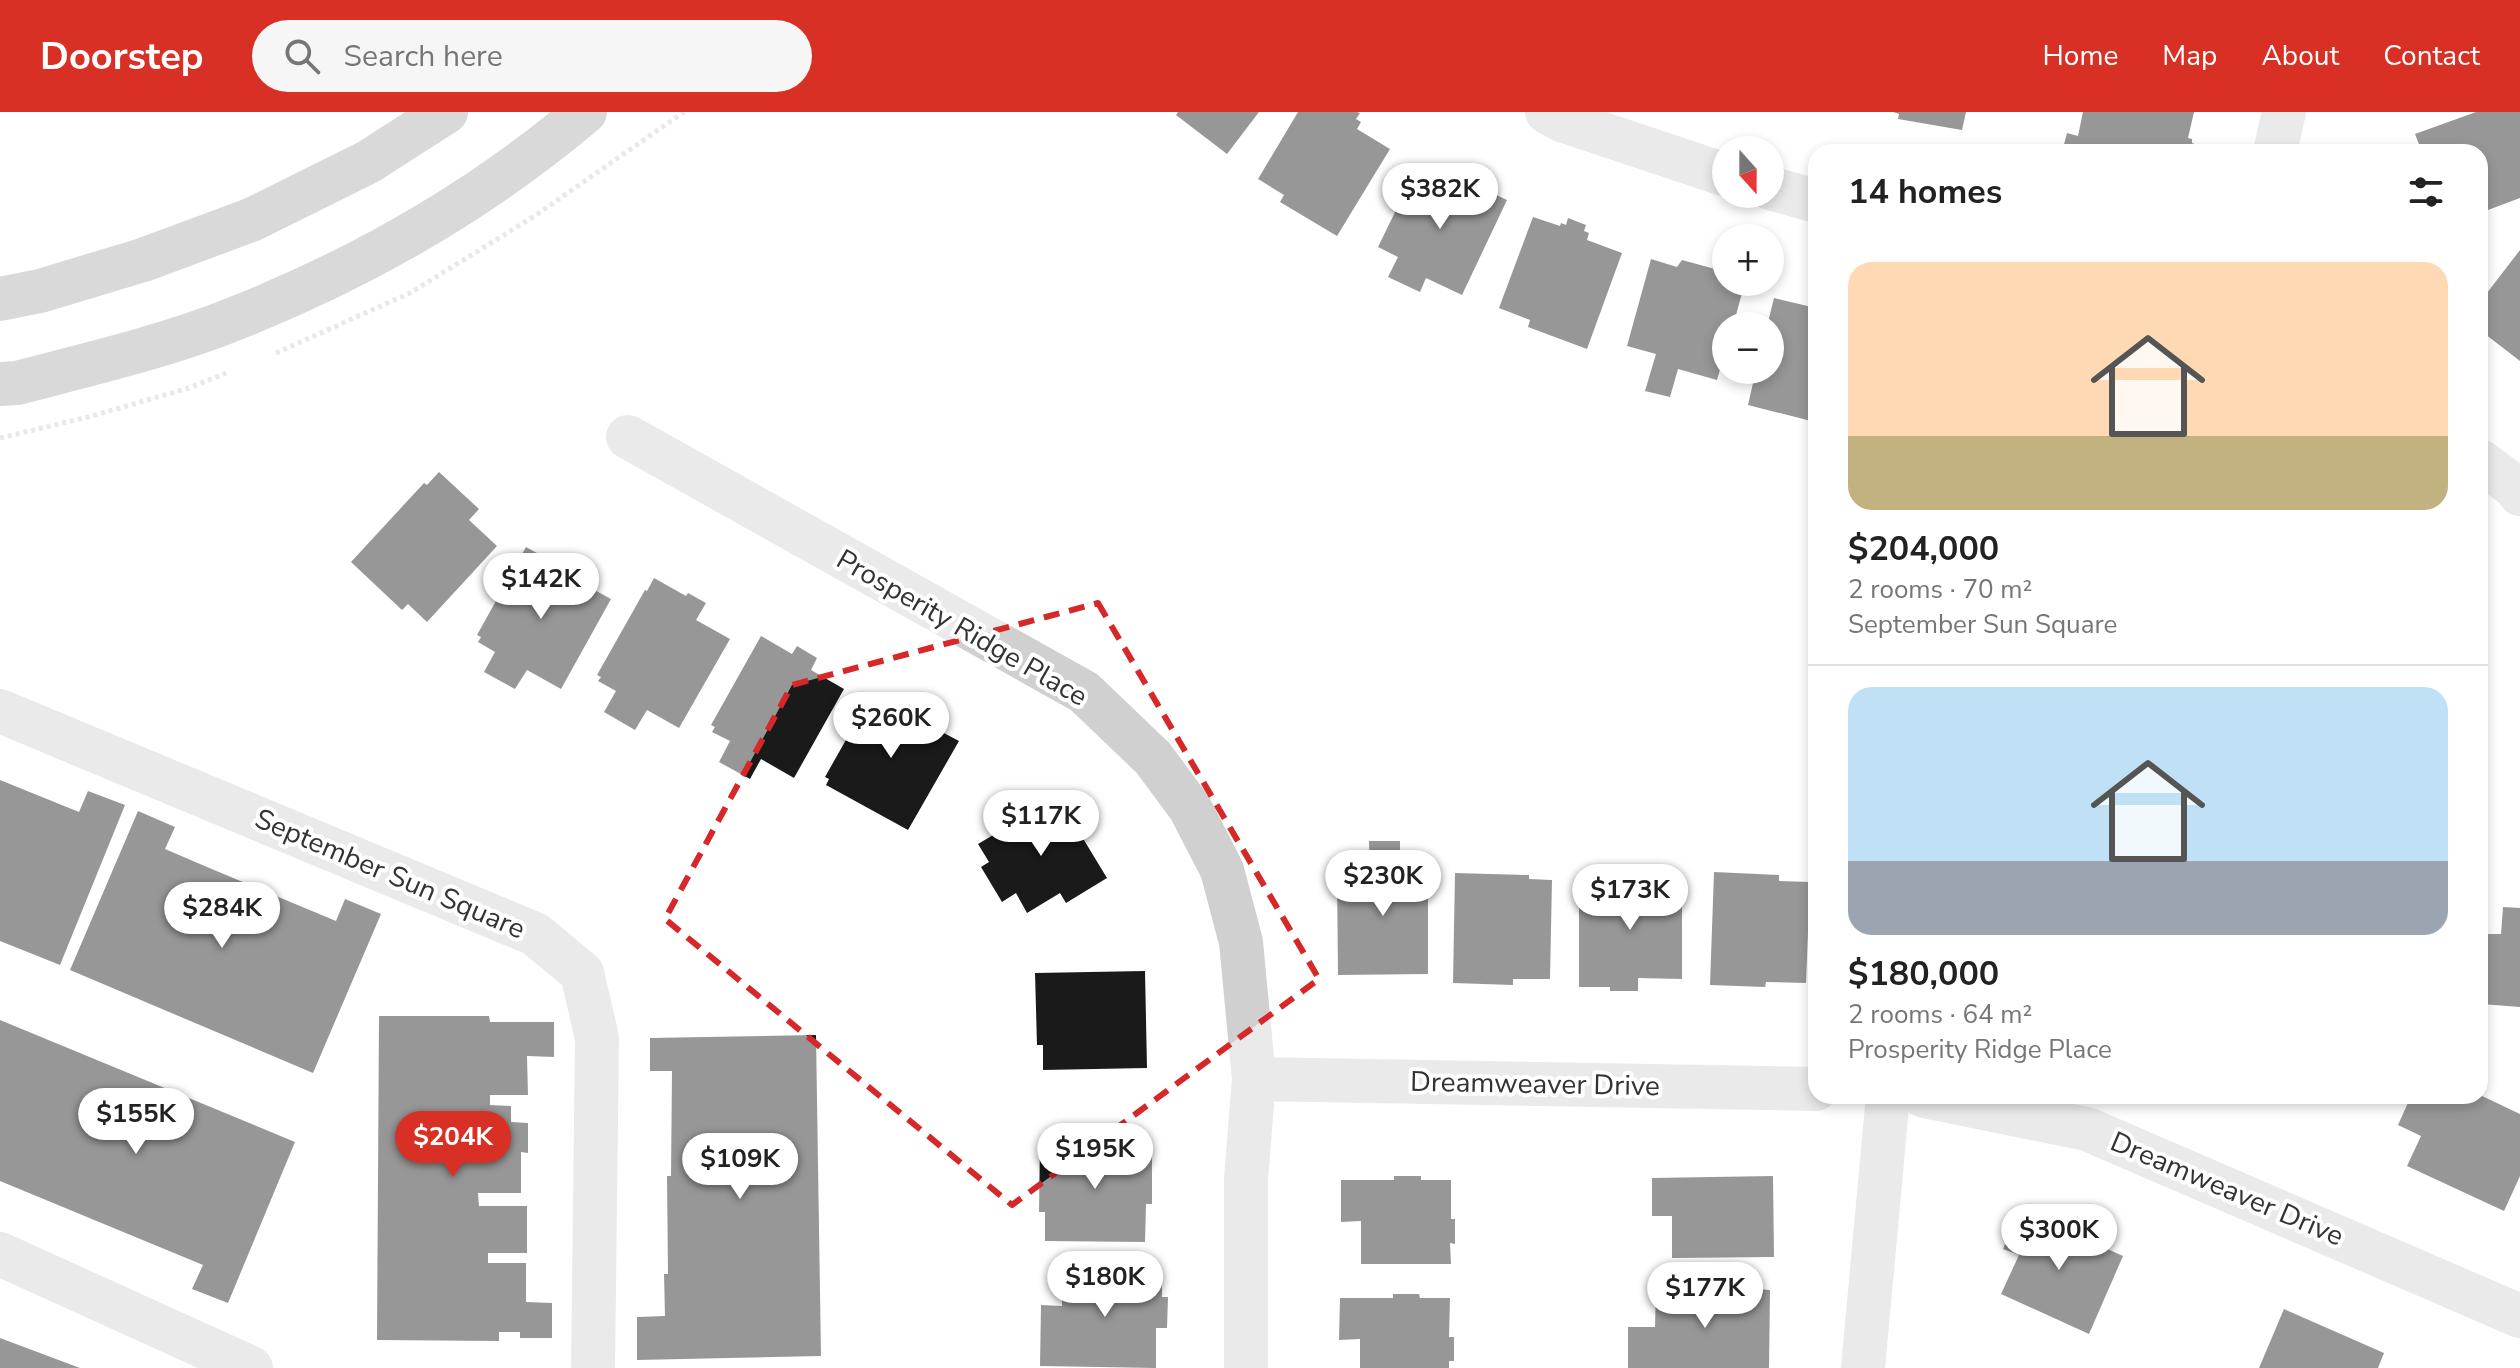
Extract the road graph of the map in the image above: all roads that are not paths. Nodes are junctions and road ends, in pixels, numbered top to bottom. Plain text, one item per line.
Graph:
1 (446, 112) edge
2 (585, 112) edge
3 (1547, 112) edge
4 (2284, 112) edge
5 (2277, 144) edge
6 (1712, 170) edge
7 (1784, 192) edge
8 (1808, 199) edge
9 (0, 299) edge
10 (0, 384) edge
11 (628, 437) dead end
12 (2488, 468) edge
13 (2520, 494) edge
14 (0, 711) edge
15 (1254, 1079) junction
16 (1808, 1089) edge
17 (1887, 1104) edge
18 (1964, 1104) edge
19 (0, 1254) edge
20 (2520, 1316) edge
21 (251, 1368) edge
22 (593, 1368) edge
23 (1246, 1368) edge
24 (1863, 1368) edge

1 - 9 main road
2 - 10 main road
3 - 6 street
4 - 5 street
7 - 8 street
11 - 15 street, Prosperity Ridge Place
12 - 13 street
14 - 22 street, September Sun Square
15 - 16 street, Dreamweaver Drive
15 - 23 street, Prosperity Ridge Place
17 - 24 street
18 - 20 street, Dreamweaver Drive
19 - 21 street

